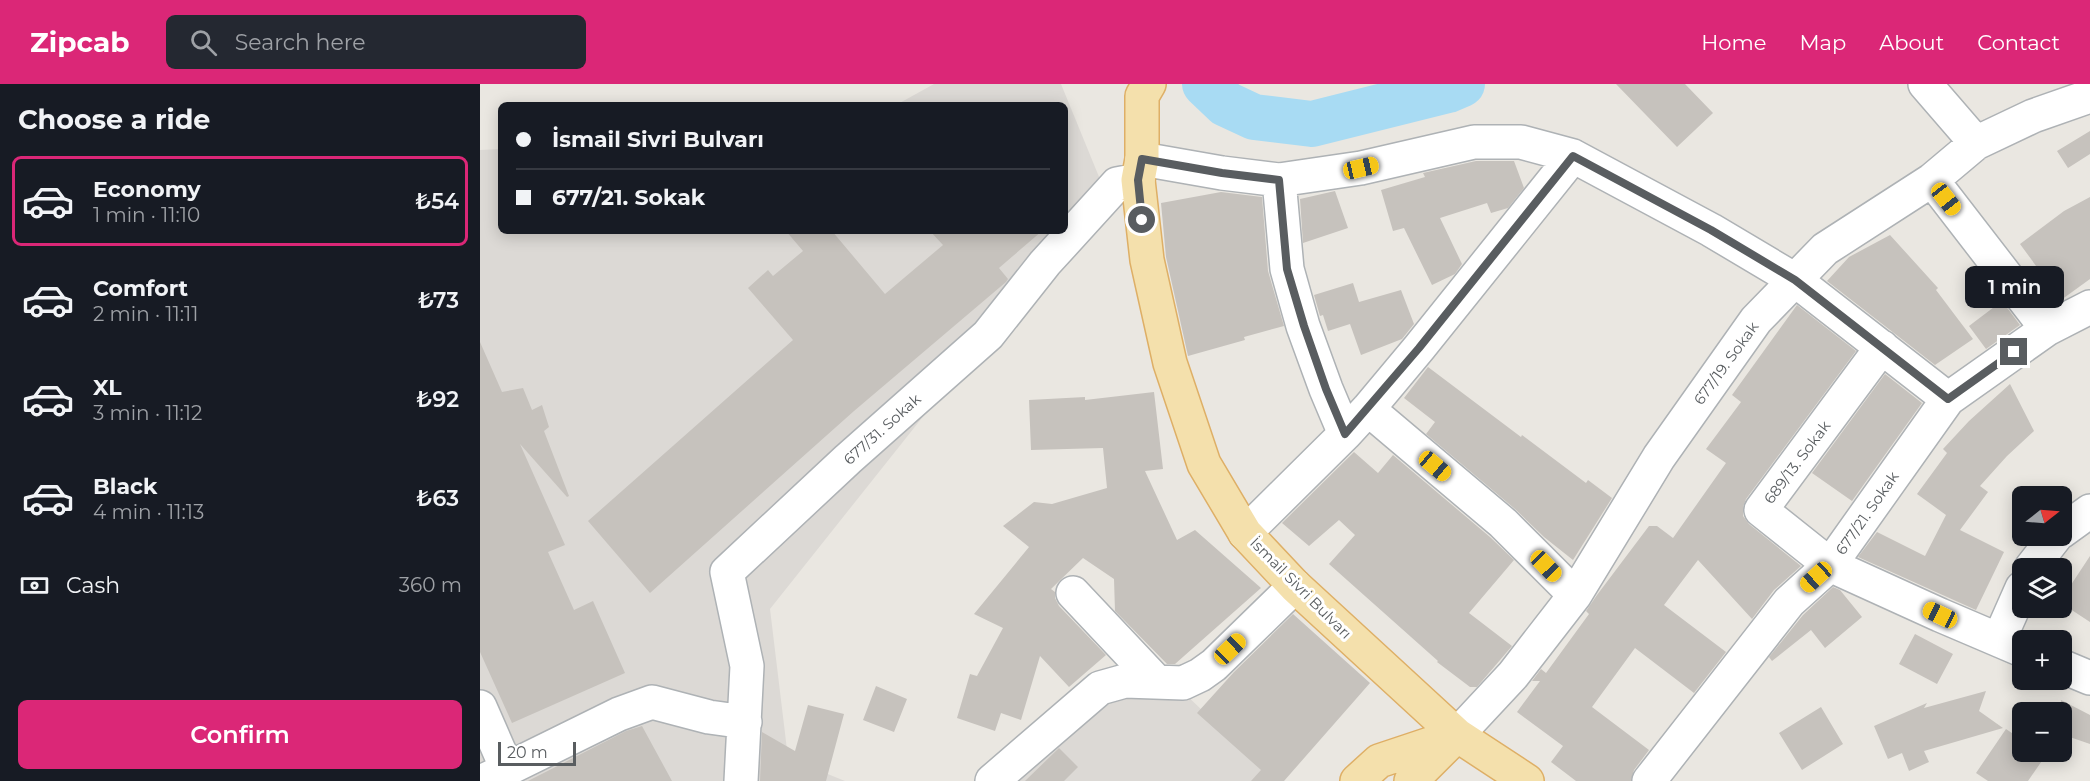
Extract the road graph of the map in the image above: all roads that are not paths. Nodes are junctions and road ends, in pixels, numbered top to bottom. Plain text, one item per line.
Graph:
1 (1925, 84) edge
2 (1145, 90) edge
3 (2090, 96) edge
4 (1976, 143) junction
5 (1573, 156) junction
6 (1140, 170) junction
7 (1279, 180) junction
8 (1932, 180) junction
9 (1795, 280) junction
10 (2090, 307) edge
11 (2047, 329) junction
12 (1882, 347) junction
13 (1948, 399) junction
14 (1368, 409) junction
15 (1345, 434) junction
16 (2090, 511) edge
17 (2072, 524) edge
18 (1245, 533) junction
19 (2048, 546) edge
20 (2039, 558) edge
21 (1830, 565) junction
22 (1295, 586) junction
23 (1073, 593) dead end
24 (1575, 595) junction
25 (2016, 618) edge
26 (2010, 645) edge
27 (2072, 671) edge
28 (2090, 678) edge
29 (1155, 680) junction
30 (480, 707) edge
31 (745, 722) junction
32 (1457, 735) junction
33 (495, 775) edge
34 (741, 781) edge
35 (992, 781) edge
36 (1357, 781) edge
37 (1411, 781) edge
38 (1527, 781) edge
39 (1649, 781) edge

1 - 4 street
2 - 6 main road, İsmail Sivri Bulvarı
3 - 4 street, 677/19. Sokak
4 - 8 street, 677/19. Sokak
5 - 7 street
5 - 9 street
5 - 14 street
6 - 7 street
6 - 18 main road, İsmail Sivri Bulvarı
6 - 31 street, 677/31. Sokak
7 - 15 street
8 - 9 street, 677/19. Sokak
8 - 11 street
9 - 12 street
9 - 24 street, 677/19. Sokak
10 - 11 street, 677/21. Sokak
11 - 13 street, 677/21. Sokak
12 - 13 street
12 - 21 street, 689/13. Sokak
13 - 21 street, 677/21. Sokak
14 - 15 street
14 - 24 street
15 - 18 street
16 - 17 street
18 - 22 main road, İsmail Sivri Bulvarı
19 - 20 street
21 - 26 street, 689/13. Sokak
21 - 39 street, 677/21. Sokak
22 - 29 street
22 - 32 main road, İsmail Sivri Bulvarı
23 - 29 street
24 - 32 street, 677/19. Sokak
25 - 26 street
27 - 28 street
29 - 35 street
30 - 33 street
31 - 33 street
31 - 34 street, 677/31. Sokak
32 - 36 main road, 677/19. Sokak
32 - 37 main road, 677/19. Sokak
32 - 38 main road, İsmail Sivri Bulvarı

